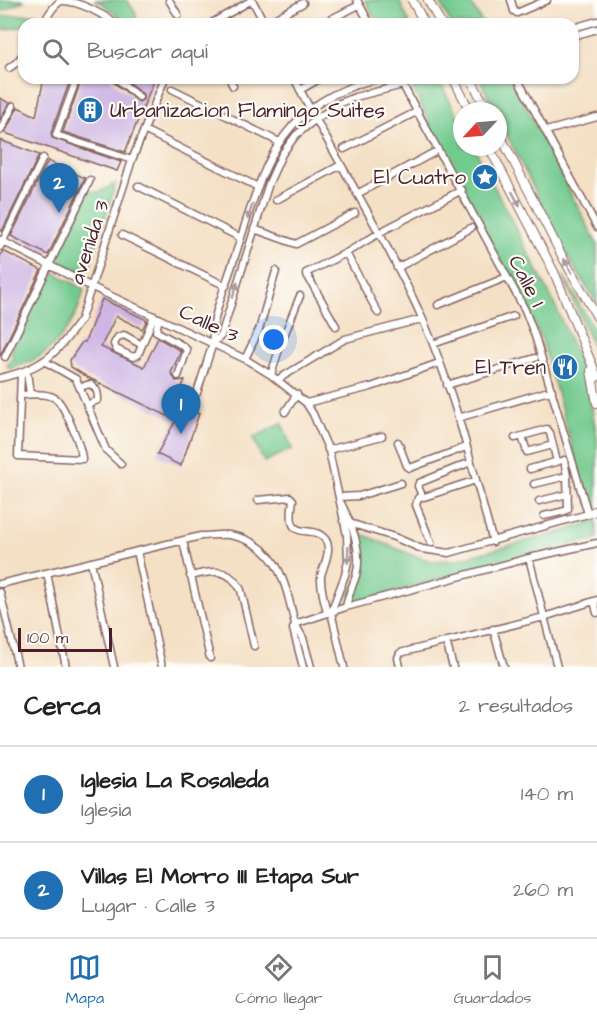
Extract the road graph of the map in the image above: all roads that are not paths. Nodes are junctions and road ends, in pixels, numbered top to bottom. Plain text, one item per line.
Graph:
1 (169, 0) edge
2 (252, 0) edge
3 (412, 0) edge
4 (428, 0) edge
5 (511, 0) edge
6 (547, 0) edge
7 (358, 2) edge
8 (303, 3) dead end
9 (178, 15) dead end
10 (47, 18) edge
11 (109, 18) edge
12 (220, 18) edge
13 (262, 18) edge
14 (276, 18) edge
15 (332, 18) edge
16 (367, 18) edge
17 (422, 18) edge
18 (438, 18) edge
19 (597, 21) edge
20 (579, 26) edge
21 (597, 29) edge
22 (579, 34) edge
23 (18, 60) edge
24 (9, 68) dead end
25 (75, 84) edge
26 (124, 84) edge
27 (163, 84) edge
28 (297, 84) edge
29 (310, 84) edge
30 (360, 84) edge
31 (456, 84) edge
32 (473, 84) edge
33 (519, 84) edge
34 (403, 85) joint
35 (172, 89) dead end
36 (300, 90) junction
37 (139, 97) dead end
38 (465, 102) edge
39 (483, 102) edge
40 (13, 106) dead end
41 (310, 109) junction
42 (418, 111) junction
43 (597, 117) edge
44 (316, 119) junction
45 (144, 130) junction
46 (546, 131) junction
47 (0, 132) edge
48 (279, 142) junction
49 (344, 149) dead end
50 (507, 149) edge
51 (433, 153) dead end
52 (494, 156) edge
53 (43, 158) dead end
54 (132, 160) junction
55 (341, 165) junction
56 (90, 180) dead end
57 (138, 186) dead end
58 (258, 187) junction
59 (462, 190) junction
60 (357, 194) junction
61 (276, 200) dead end
62 (597, 211) edge
63 (355, 213) dead end
64 (590, 213) junction
65 (597, 227) edge
66 (471, 228) dead end
67 (254, 229) junction
68 (378, 233) junction
69 (122, 235) dead end
70 (241, 238) junction
71 (1, 243) edge
72 (346, 253) junction
73 (51, 266) junction
74 (398, 268) junction
75 (276, 270) dead end
76 (507, 277) junction
77 (226, 286) junction
78 (92, 287) junction
79 (300, 296) dead end
80 (438, 305) dead end
81 (378, 313) dead end
82 (514, 316) dead end
83 (156, 317) junction
84 (597, 317) edge
85 (422, 319) junction
86 (336, 326) dead end
87 (213, 343) junction
88 (433, 344) junction
89 (142, 345) dead end
90 (586, 350) junction
91 (5, 357) dead end
92 (245, 358) junction
93 (535, 358) dead end
94 (44, 361) junction
95 (439, 363) junction
96 (24, 372) junction
97 (178, 376) dead end
98 (274, 377) junction
99 (0, 378) edge
100 (597, 378) edge
101 (447, 385) junction
102 (80, 387) junction
103 (552, 390) junction
104 (196, 393) dead end
105 (30, 394) junction
106 (297, 394) junction
107 (22, 395) junction
108 (306, 403) junction
109 (597, 403) edge
110 (87, 405) junction
111 (285, 412) dead end
112 (458, 418) junction
113 (382, 436) dead end
114 (398, 442) dead end
115 (553, 445) junction
116 (466, 447) junction
117 (328, 450) junction
118 (571, 458) junction
119 (560, 461) junction
120 (471, 462) junction
121 (121, 464) dead end
122 (530, 469) dead end
123 (567, 476) junction
124 (476, 480) junction
125 (401, 483) dead end
126 (534, 484) dead end
127 (568, 494) junction
128 (422, 496) junction
129 (339, 497) junction
130 (258, 500) dead end
131 (539, 501) dead end
132 (597, 510) edge
133 (588, 514) junction
134 (597, 515) edge
135 (544, 516) dead end
136 (343, 521) junction
137 (351, 524) junction
138 (183, 542) junction
139 (493, 542) junction
140 (431, 543) dead end
141 (597, 543) edge
142 (137, 551) junction
143 (529, 558) junction
144 (91, 562) junction
145 (47, 573) junction
146 (190, 576) junction
147 (0, 584) edge
148 (0, 592) edge
149 (595, 600) edge
150 (346, 607) junction
151 (329, 613) junction
152 (597, 613) edge
153 (544, 617) junction
154 (295, 624) junction
155 (493, 629) junction
156 (446, 641) junction
157 (254, 646) dead end
158 (210, 658) dead end
159 (18, 667) edge
160 (66, 667) edge
161 (114, 667) edge
162 (162, 667) edge
163 (303, 667) edge
164 (311, 667) edge
165 (344, 667) edge
166 (400, 667) edge
167 (453, 667) edge
168 (504, 667) edge
169 (557, 667) edge

1 - 9 street
2 - 12 street
2 - 13 street
3 - 17 main road
4 - 18 main road
5 - 6 street
7 - 15 street
7 - 16 street
8 - 14 street
10 - 11 street
19 - 20 street
21 - 22 street
23 - 24 street
25 - 54 street
26 - 37 street
27 - 45 street, avenida 3
28 - 36 street
29 - 36 street
30 - 41 street
31 - 38 main road
32 - 39 main road
33 - 46 street
34 - 42 street, Calle 1
34 - 44 street
35 - 48 street
36 - 41 street
40 - 47 street
41 - 44 street
41 - 48 street
42 - 49 street
42 - 59 street, Calle 1
43 - 46 street
44 - 55 street
44 - 67 street
45 - 54 street, avenida 3
45 - 58 street
46 - 64 street
48 - 58 street
84 -> 50 main road
51 - 60 street
52 -> 90 main road
53 - 71 street
54 - 78 street, avenida 3
55 - 60 street
55 - 61 street
56 - 73 street
57 - 70 street
58 -> 70 street
59 - 68 street
59 - 76 street, Calle 1
60 - 68 street
62 - 64 street
63 - 67 street
64 - 65 street
66 - 74 street
87 -> 67 street
68 - 72 street
68 - 74 street
69 - 77 street
70 - 77 street
71 - 73 street, Calle 3
72 - 81 street
72 - 86 street
73 - 78 street, Calle 3
73 - 91 street
74 - 85 street
75 - 92 street
76 - 80 street
76 - 103 street, Calle 1
77 - 87 street
78 - 83 street, Calle 3
78 - 94 street, avenida 3
79 - 98 street
82 - 88 street, Calle 1
83 - 87 street, Calle 3
83 - 89 street
83 - 97 street
85 - 88 street
85 - 98 street
87 - 92 street, Calle 3
87 - 104 street
88 - 95 street
90 - 100 main road
90 - 109 main road
92 - 98 street, Calle 3
93 - 101 street
94 - 96 street, avenida 3
94 - 102 street
95 - 101 street
95 - 108 street
96 - 99 street, avenida 3
96 - 105 street
96 - 107 street
98 - 106 street, Calle 3
101 - 112 street
102 - 110 street
102 - 110 street
103 - 112 street
103 - 118 street, Calle 1
105 - 107 street
105 - 107 street
106 - 108 street, Calle 3
106 - 111 street
108 - 117 street, Calle 3
110 - 121 street
112 - 116 street
113 - 117 street
114 - 116 street
115 - 115 street
115 - 119 street
116 - 120 street
117 - 129 street, Calle 3
118 - 119 street
118 - 133 street, Calle 1
119 - 122 street
119 - 123 street
120 - 124 street
120 - 128 street
123 - 126 street
123 - 127 street
124 - 128 street
124 - 139 street
125 - 129 street
127 - 131 street
127 - 135 street
128 - 140 street
129 - 136 street
129 - 137 street
130 - 151 street
132 - 133 main road
133 - 134 main road
133 - 139 street
136 - 137 street
136 -> 151 street
137 - 139 street
137 - 150 street
138 - 142 street
138 - 146 street
138 - 154 street
141 - 143 street
142 - 144 street
142 - 162 street
143 - 150 street
143 - 153 street
144 - 145 street
144 - 161 street
145 - 147 street
145 - 160 street
146 - 157 street
146 - 158 street
148 - 159 street
149 - 152 street
149 - 153 street
150 - 151 street
151 - 154 street
151 - 165 street
153 - 155 street
153 - 169 street
154 - 163 street
154 - 164 street
155 - 156 street
155 - 168 street
156 - 166 street
156 - 167 street

